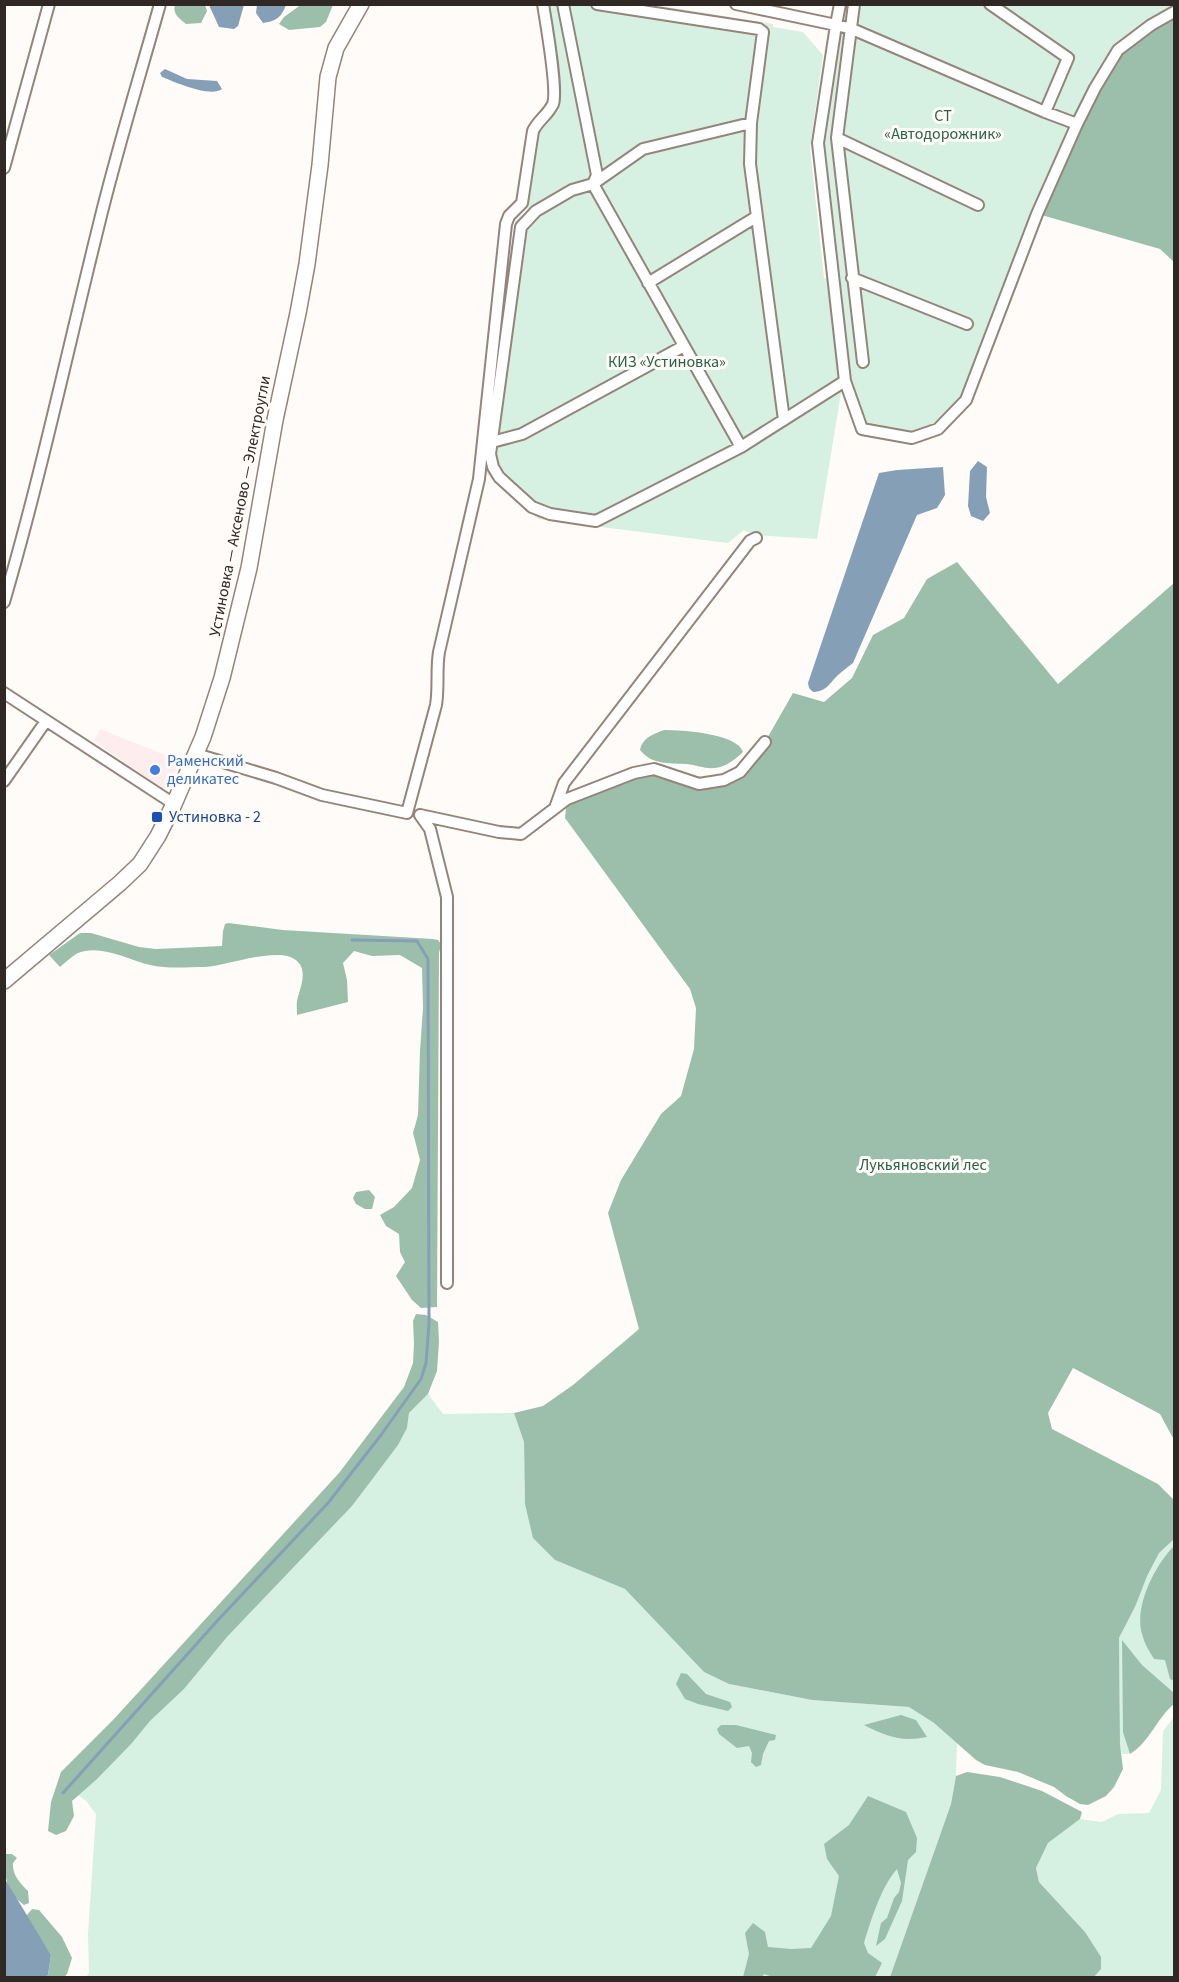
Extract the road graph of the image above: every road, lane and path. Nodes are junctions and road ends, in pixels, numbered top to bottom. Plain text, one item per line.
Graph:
1 (49, 4) edge
2 (160, 4) edge
3 (361, 4) edge
4 (543, 4) edge
5 (563, 4) edge
6 (597, 4) edge
7 (735, 4) edge
8 (840, 4) edge
9 (854, 4) edge
10 (990, 4) edge
11 (1174, 12) edge
12 (836, 25) junction
13 (852, 29) junction
14 (1046, 112) junction
15 (751, 123) junction
16 (1077, 124) junction
17 (837, 138) junction
18 (4, 168) edge
19 (593, 184) junction
20 (978, 205) dead end
21 (756, 217) junction
22 (852, 278) junction
23 (648, 284) junction
24 (967, 324) dead end
25 (684, 346) junction
26 (863, 363) dead end
27 (845, 381) junction
28 (784, 420) junction
29 (492, 442) junction
30 (741, 447) junction
31 (756, 538) dead end
32 (4, 602) edge
33 (4, 693) edge
34 (46, 721) junction
35 (765, 742) dead end
36 (196, 754) junction
37 (4, 780) edge
38 (174, 804) junction
39 (554, 808) junction
40 (407, 813) junction
41 (420, 815) junction
42 (4, 981) edge
43 (447, 1283) dead end

1 - 18 street
2 - 32 street
3 - 36 main road, Устиновка — Аксеново — Электроугли
4 - 40 street
5 - 19 street
6 - 15 street
7 - 12 street
8 - 12 street
9 - 13 street
10 - 14 street
11 - 16 street
12 - 13 street
12 - 27 street
13 - 14 street
13 - 17 street
14 - 16 street
15 - 19 street
15 - 21 street
16 - 27 street
17 - 20 street
17 - 22 street
19 - 23 street
19 - 29 street
21 - 23 street
21 - 28 street
22 - 24 street
22 - 26 street
23 - 25 street
25 - 29 street
25 - 30 street
27 - 28 street
28 - 30 street
29 - 30 street
31 - 39 street
33 - 34 street
34 - 37 street
34 - 38 street
35 - 39 street
36 - 38 main road, Устиновка — Аксеново — Электроугли
36 - 40 street
38 - 42 main road, Устиновка — Аксеново — Электроугли
39 - 41 street
40 - 41 street
41 - 43 street

